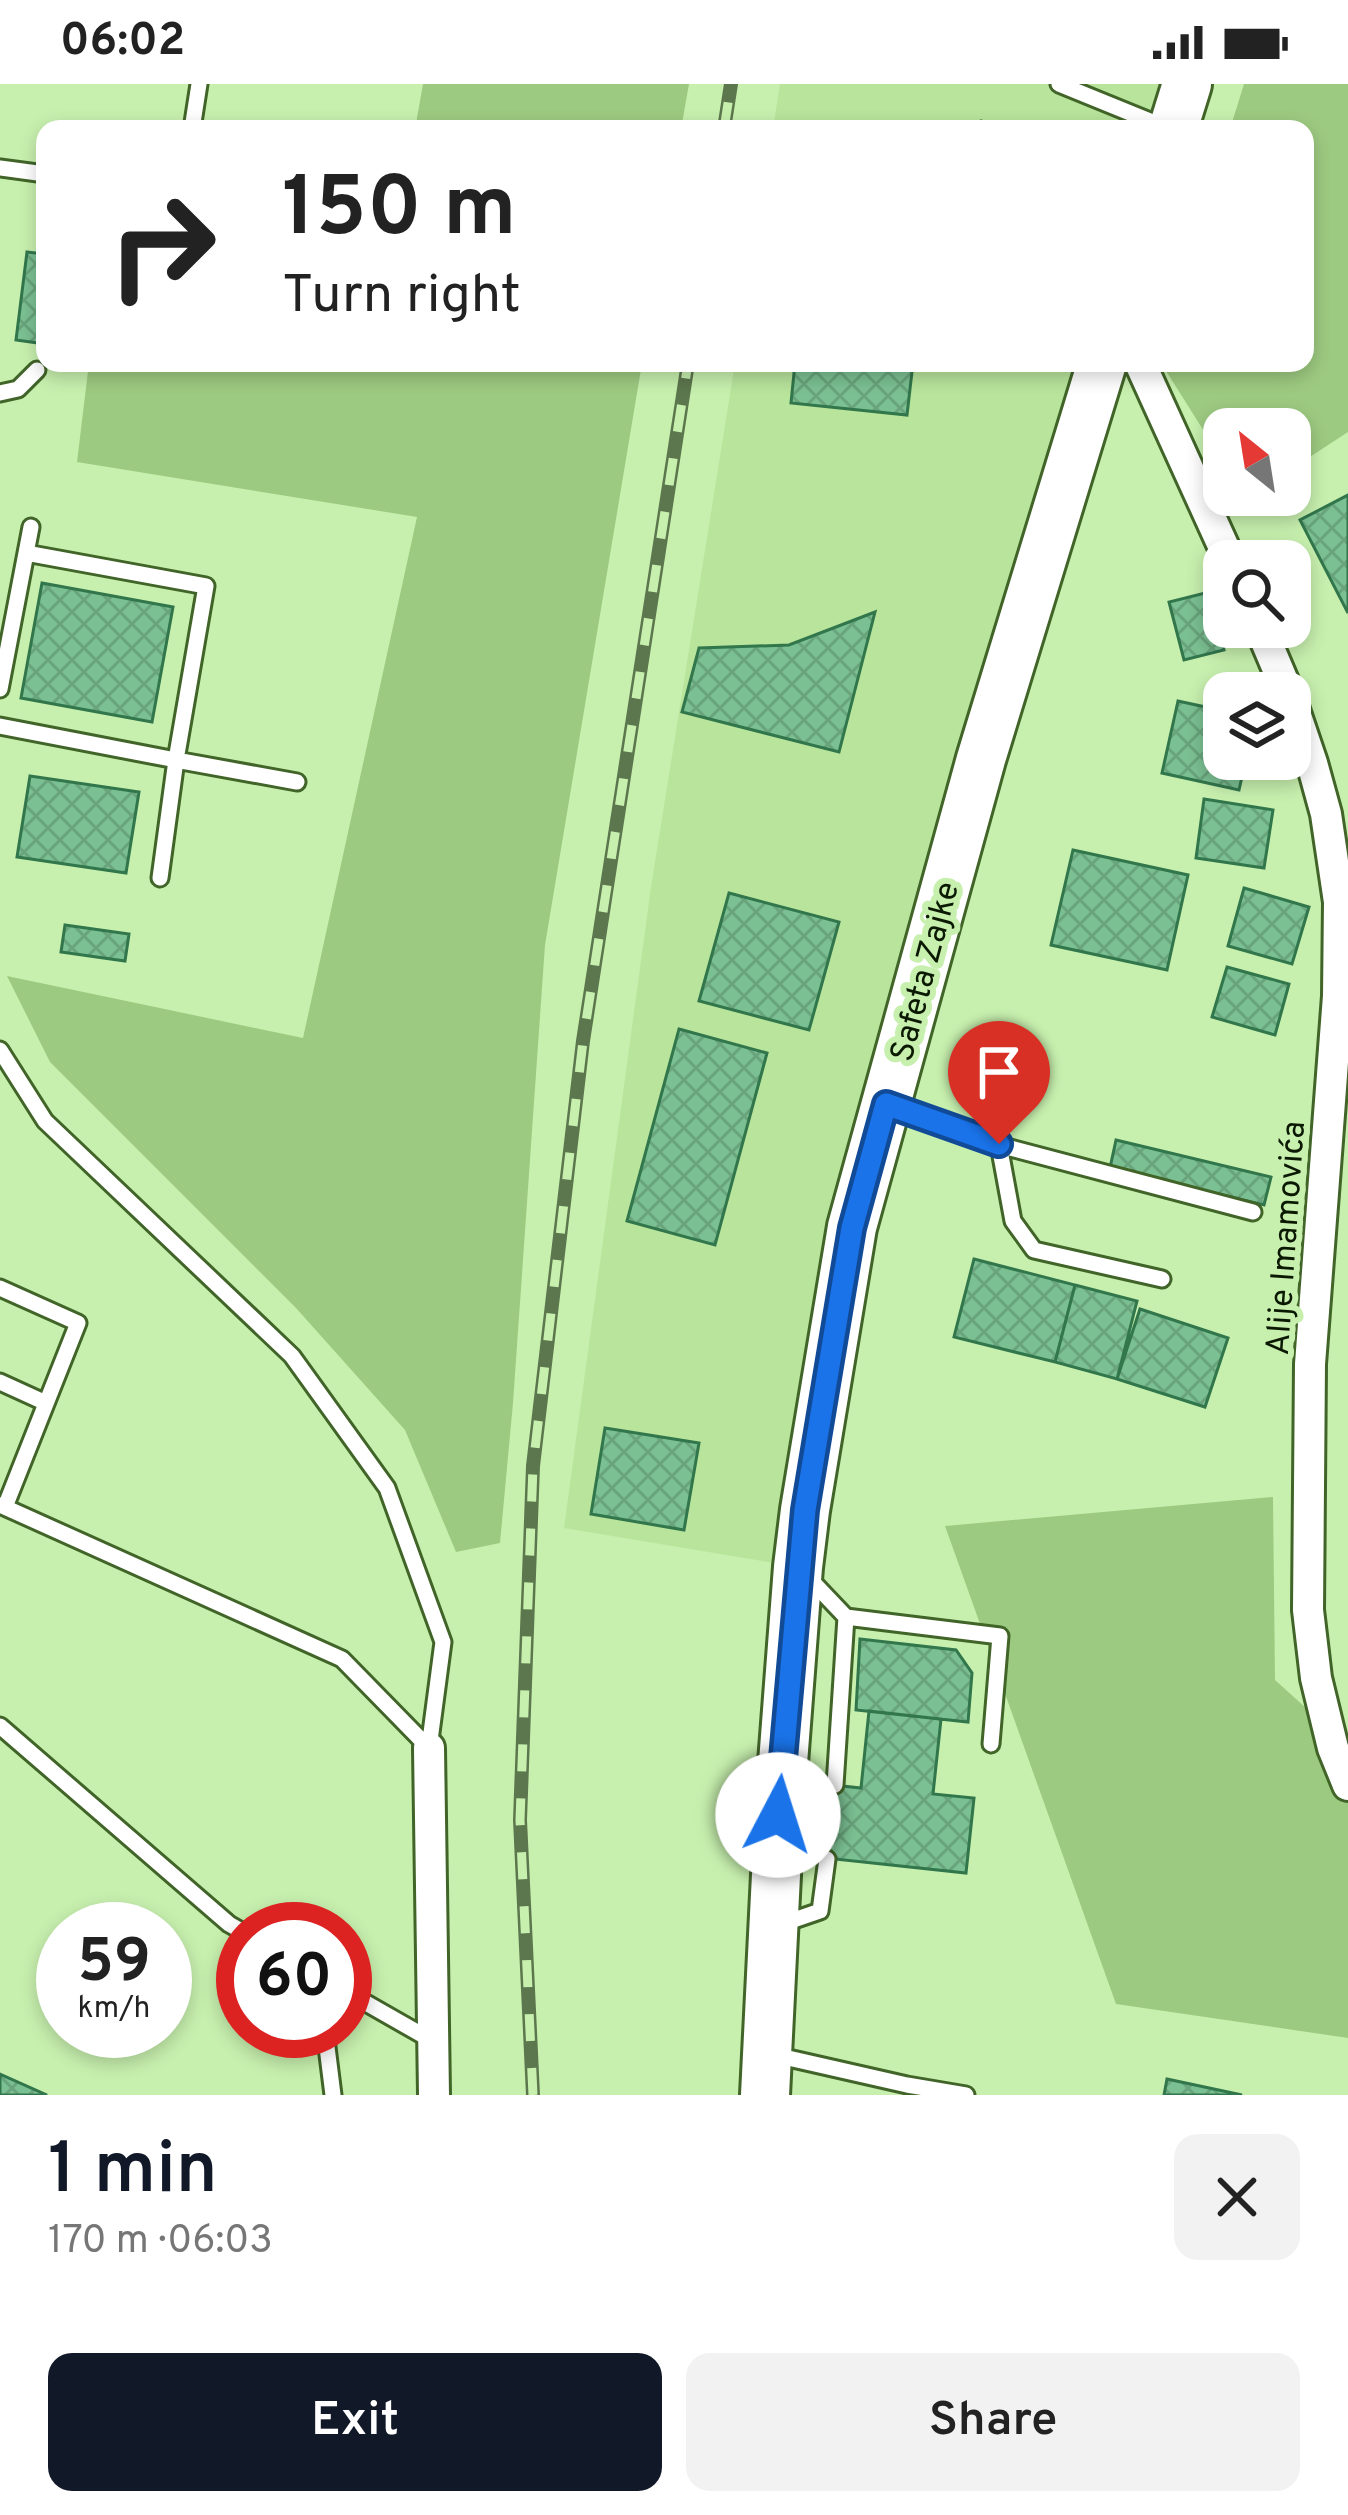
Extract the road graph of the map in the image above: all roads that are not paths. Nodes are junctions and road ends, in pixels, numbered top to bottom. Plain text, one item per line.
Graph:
1 (199, 84) edge
2 (1059, 84) edge
3 (1187, 84) edge
4 (193, 120) edge
5 (1149, 120) edge
6 (1174, 120) edge
7 (0, 168) edge
8 (36, 173) edge
9 (36, 371) edge
10 (1099, 372) edge
11 (1144, 372) edge
12 (0, 393) edge
13 (31, 527) dead end
14 (1220, 540) edge
15 (26, 553) junction
16 (0, 689) edge
17 (0, 726) edge
18 (176, 760) junction
19 (1311, 760) edge
20 (297, 782) dead end
21 (160, 878) dead end
22 (0, 1050) edge
23 (886, 1104) junction
24 (999, 1144) junction
25 (1253, 1212) dead end
26 (1162, 1279) dead end
27 (0, 1288) edge
28 (0, 1382) edge
29 (46, 1403) junction
30 (3, 1506) edge
31 (798, 1567) junction
32 (846, 1616) junction
33 (0, 1726) edge
34 (991, 1744) dead end
35 (429, 1748) junction
36 (835, 1785) dead end
37 (1348, 1785) edge
38 (827, 1859) dead end
39 (216, 1913) edge
40 (773, 1927) junction
41 (372, 2006) edge
42 (431, 2040) junction
43 (328, 2058) edge
44 (766, 2074) edge
45 (333, 2095) edge
46 (434, 2095) edge
47 (966, 2095) edge

1 - 4 lane
2 - 5 lane
3 - 6 main road
7 - 8 lane
9 - 12 lane
10 - 23 main road, Safeta Zajke
11 - 14 street
13 - 15 lane
15 - 16 lane
15 - 18 lane
17 - 18 lane
18 - 20 lane
18 - 21 lane
19 - 37 street, Alije Imamovića
22 - 35 lane
23 - 24 lane
23 - 31 main road, Safeta Zajke
24 - 25 lane
24 - 26 lane
27 - 29 lane
28 - 29 lane
29 - 30 lane
30 - 35 lane
31 - 32 lane
31 - 40 main road, Safeta Zajke
32 - 34 lane
32 - 36 lane
33 - 39 lane
35 - 42 street
38 - 40 lane
40 - 44 main road, Safeta Zajke
41 - 42 lane
42 - 46 street
43 - 45 lane
44 - 47 lane

